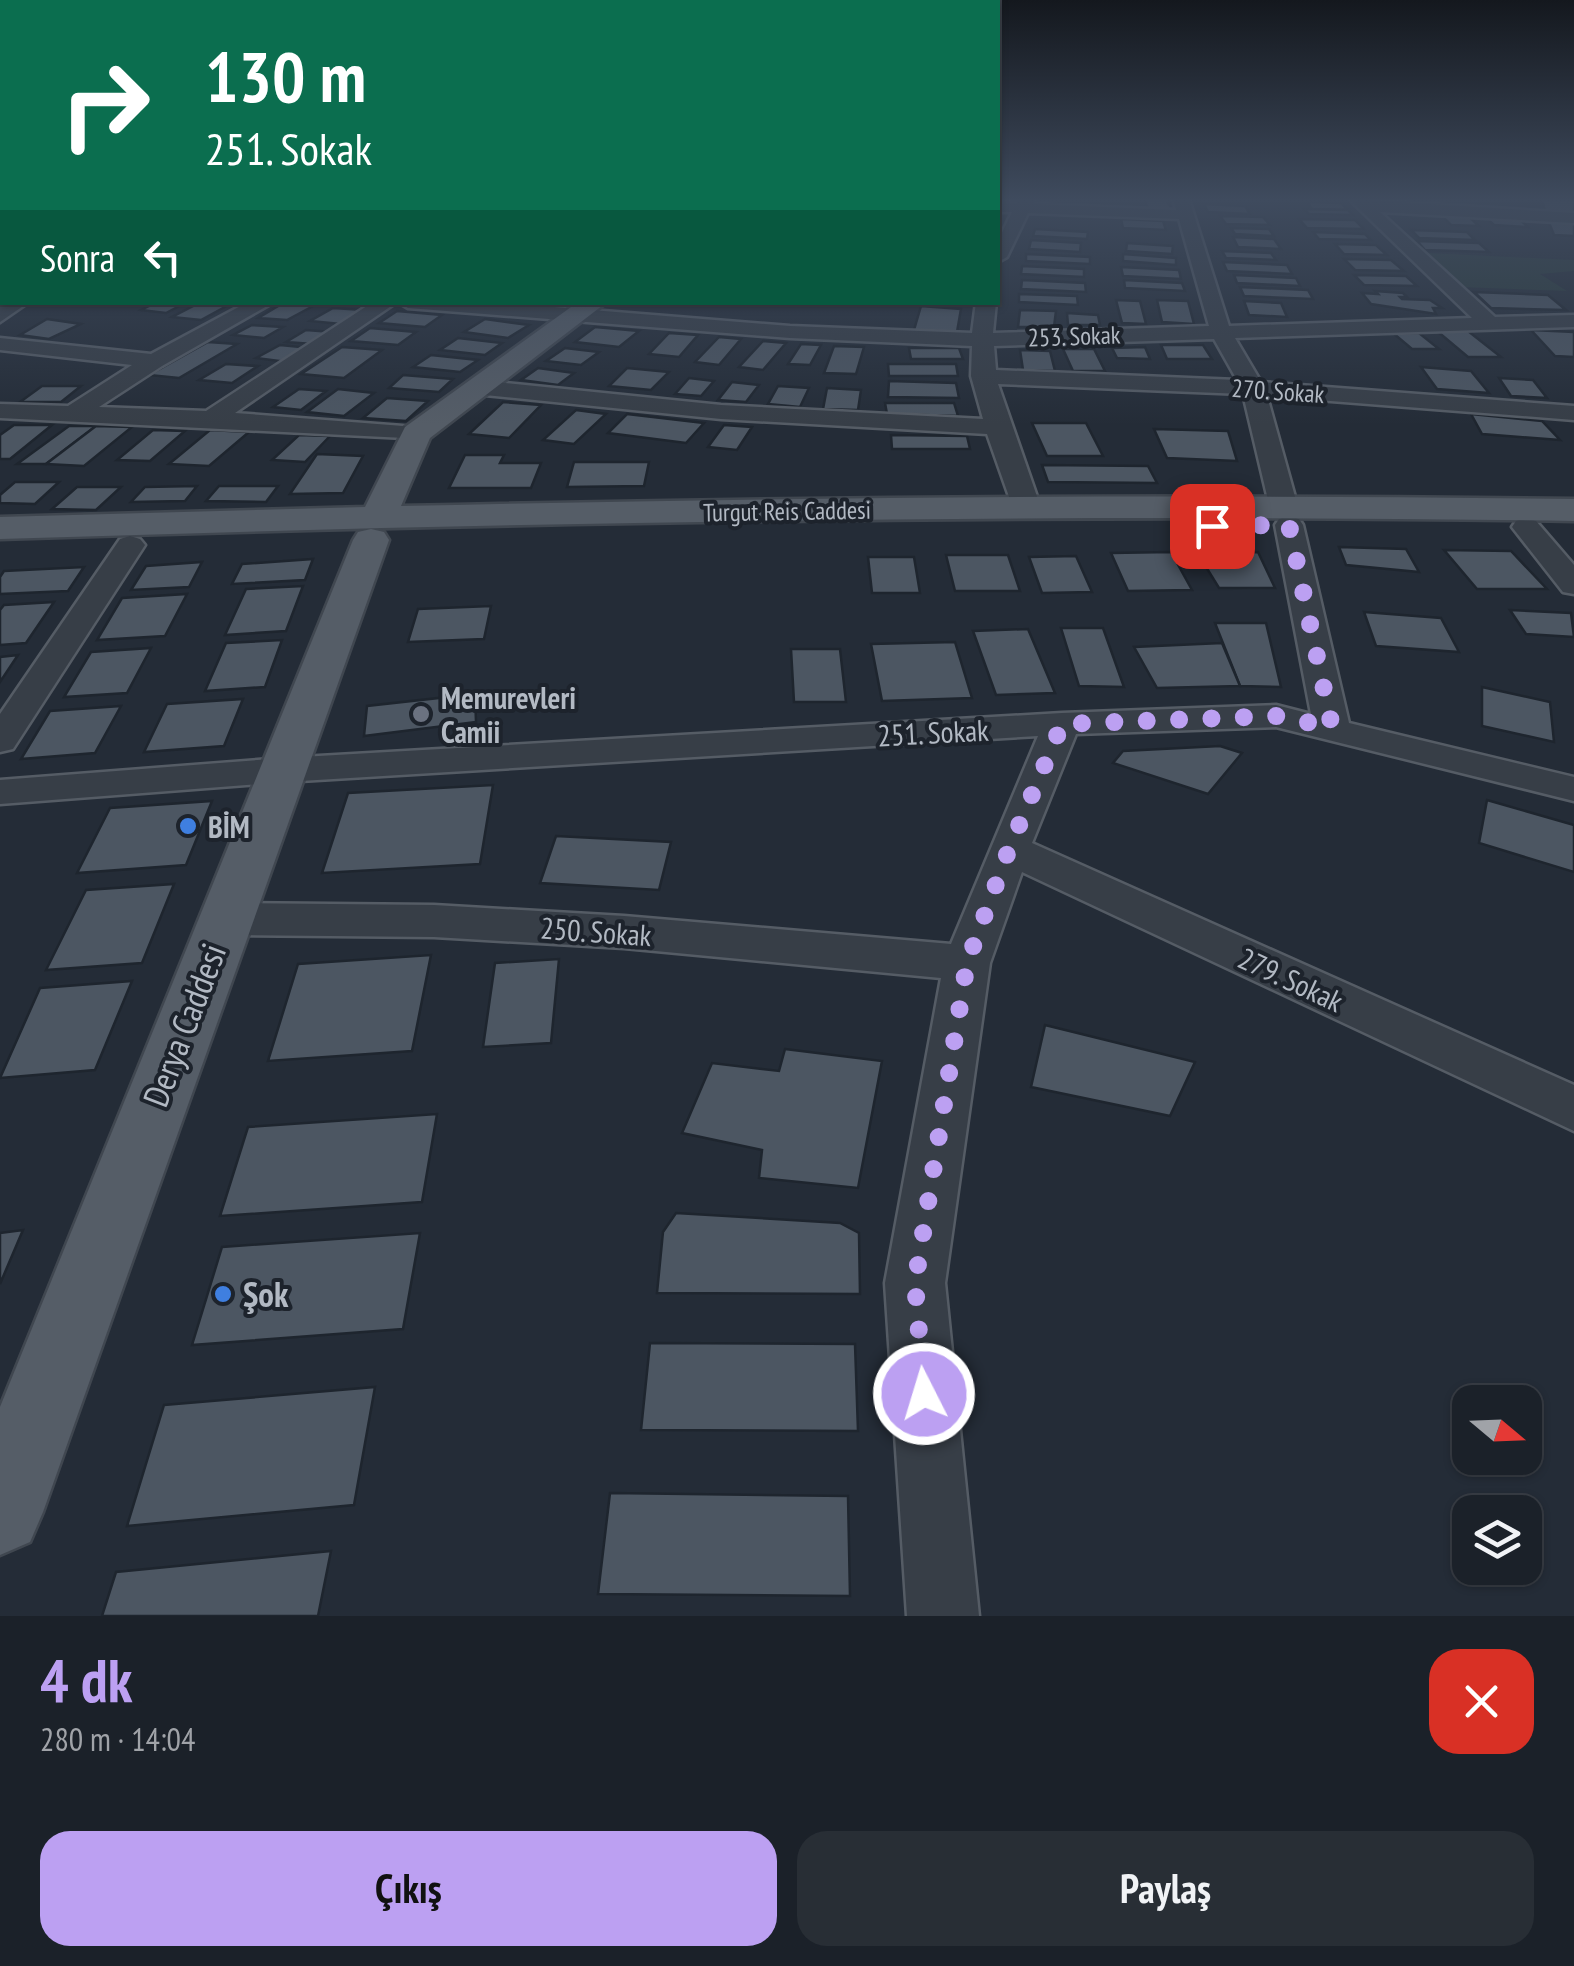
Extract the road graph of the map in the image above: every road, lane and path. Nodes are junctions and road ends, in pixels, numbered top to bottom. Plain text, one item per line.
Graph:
1 (1204, 274) edge
2 (1438, 274) edge
3 (258, 305) edge
4 (382, 305) edge
5 (484, 305) edge
6 (985, 305) edge
7 (585, 309) edge
8 (1487, 321) junction
9 (1574, 321) edge
10 (1220, 330) junction
11 (979, 340) junction
12 (0, 344) edge
13 (154, 360) junction
14 (982, 376) junction
15 (475, 387) junction
16 (1253, 388) junction
17 (0, 412) edge
18 (74, 413) junction
19 (1574, 413) edge
20 (211, 419) junction
21 (998, 427) junction
22 (416, 434) junction
23 (1026, 508) junction
24 (1574, 510) edge
25 (1286, 515) junction
26 (1526, 527) junction
27 (0, 528) edge
28 (374, 528) junction
29 (1574, 528) edge
30 (130, 546) junction
31 (0, 548) edge
32 (1574, 585) edge
33 (1062, 724) junction
34 (1332, 727) junction
35 (0, 741) edge
36 (284, 770) junction
37 (1574, 788) edge
38 (0, 792) edge
39 (1009, 849) junction
40 (224, 919) junction
41 (967, 963) junction
42 (1574, 1108) edge
43 (0, 1512) edge
44 (943, 1616) edge

1 - 10 street
2 - 8 street
3 - 13 street
4 - 20 street
5 - 7 street, 253. Sokak
6 - 11 street
7 - 11 street, 253. Sokak
7 - 15 main road
8 - 9 street, 253. Sokak
8 - 10 street, 253. Sokak
10 - 11 street, 253. Sokak
10 - 16 street
11 - 14 street
12 - 13 street
13 - 18 street
14 - 16 street, 270. Sokak
14 - 21 street
15 - 21 street
15 - 22 main road
16 - 19 street, 270. Sokak
16 - 25 street
17 - 18 street
18 - 20 street
20 - 22 street
21 - 23 street
22 - 28 main road, Derya Caddesi
23 - 25 main road, Turgut Reis Caddesi
23 - 28 main road, Turgut Reis Caddesi
24 - 25 main road, Turgut Reis Caddesi
25 - 26 main road, Turgut Reis Caddesi
25 - 28 main road, Turgut Reis Caddesi
25 - 34 street
26 - 29 main road, Turgut Reis Caddesi
26 - 32 street
27 - 28 main road, Turgut Reis Caddesi
28 - 30 main road, Turgut Reis Caddesi
28 - 36 main road, Derya Caddesi
30 - 31 main road, Turgut Reis Caddesi
30 - 35 street
33 - 34 street, 251. Sokak
33 - 36 street, 251. Sokak
33 - 39 street
34 - 37 street, 251. Sokak
36 - 38 street, 251. Sokak
36 - 40 main road, Derya Caddesi
39 - 41 street
39 - 42 street, 279. Sokak
40 - 41 street, 250. Sokak
40 - 43 main road, Derya Caddesi
41 - 44 street

